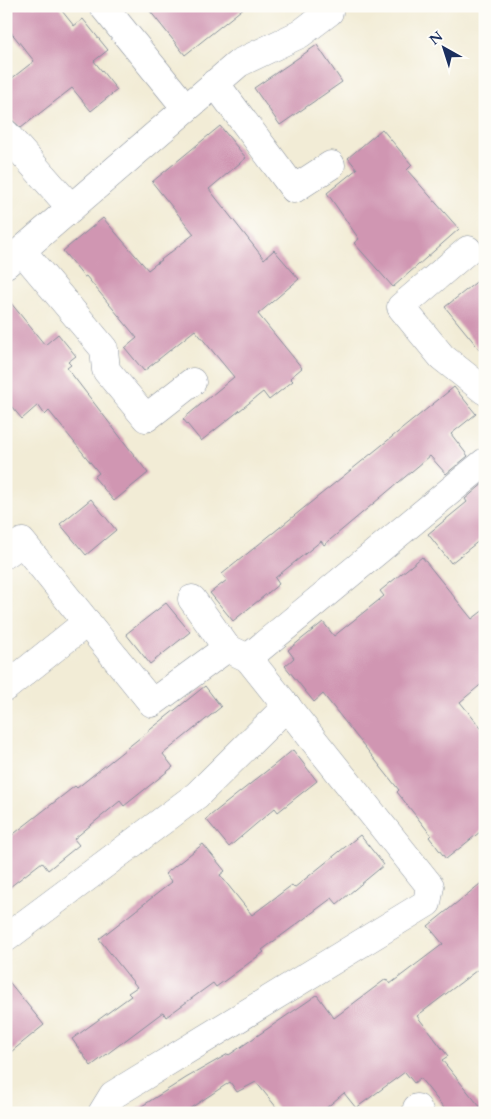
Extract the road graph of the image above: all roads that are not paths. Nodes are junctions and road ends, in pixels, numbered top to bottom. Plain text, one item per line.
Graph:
1 (103, 6) edge
2 (329, 12) dead end
3 (215, 83) junction
4 (186, 108) junction
5 (6, 134) edge
6 (332, 165) dead end
7 (71, 208) junction
8 (468, 250) dead end
9 (14, 257) edge
10 (192, 382) dead end
11 (485, 391) edge
12 (485, 462) edge
13 (6, 554) edge
14 (192, 599) dead end
15 (87, 622) junction
16 (238, 653) junction
17 (6, 687) edge
18 (287, 706) junction
19 (6, 938) edge
20 (102, 1113) edge

1 - 4 street
2 - 3 street
3 - 4 street
3 - 6 street
4 - 7 street
5 - 7 street
7 - 9 street
8 - 11 street
9 - 10 street
12 - 16 street
13 - 15 street
14 - 16 street
15 - 16 street
15 - 17 street
16 - 18 street
18 - 19 street
18 - 20 street

